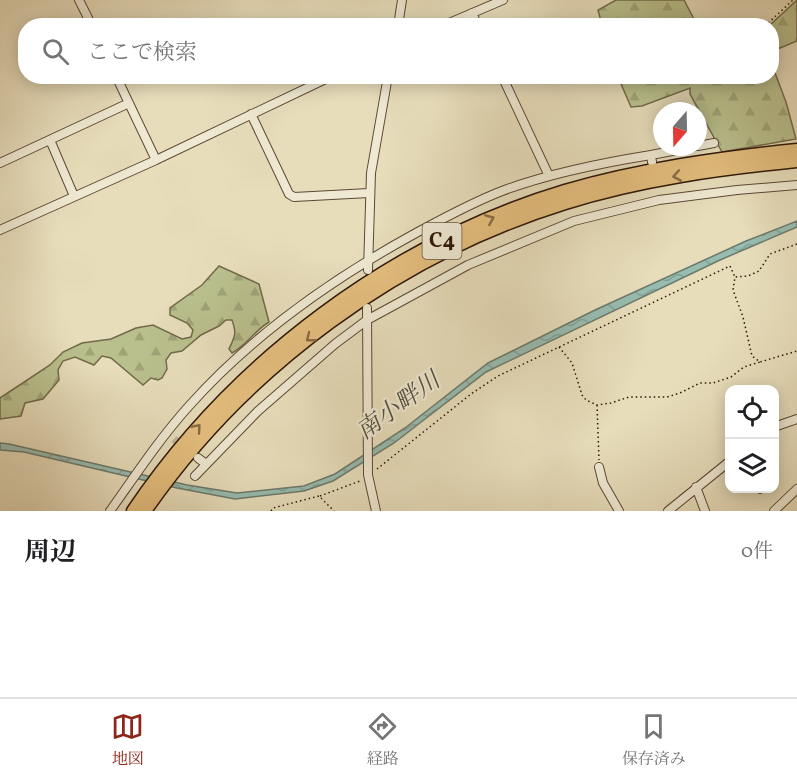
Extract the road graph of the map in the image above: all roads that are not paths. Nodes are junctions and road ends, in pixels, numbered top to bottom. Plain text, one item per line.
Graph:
1 (79, 0) edge
2 (402, 0) edge
3 (503, 0) edge
4 (472, 13) junction
5 (88, 18) edge
6 (399, 18) edge
7 (460, 18) edge
8 (474, 18) edge
9 (120, 84) edge
10 (315, 84) edge
11 (386, 84) edge
12 (506, 84) edge
13 (129, 103) junction
14 (251, 114) junction
15 (50, 140) junction
16 (714, 143) dead end
17 (707, 144) edge
18 (797, 150) edge
19 (659, 156) edge
20 (156, 160) junction
21 (797, 161) edge
22 (0, 163) edge
23 (549, 176) junction
24 (797, 185) edge
25 (657, 189) dead end
26 (369, 193) junction
27 (74, 196) junction
28 (659, 200) junction
29 (0, 230) edge
30 (368, 259) junction
31 (368, 270) dead end
32 (367, 308) dead end
33 (367, 320) junction
34 (797, 419) edge
35 (779, 425) edge
36 (198, 458) dead end
37 (206, 464) junction
38 (725, 464) edge
39 (599, 467) road end
40 (165, 475) junction
41 (195, 476) dead end
42 (696, 487) junction
43 (797, 489) edge
44 (151, 493) junction
45 (110, 511) edge
46 (133, 511) edge
47 (145, 511) edge
48 (376, 511) edge
49 (619, 511) edge
50 (668, 511) edge
51 (705, 511) edge
52 (774, 511) edge

1 - 5 street
2 - 6 street
3 - 4 street
4 - 7 street
4 - 8 street
9 - 13 street
10 - 14 street
11 - 26 street
12 - 23 street
13 - 15 street
13 - 20 street
14 - 20 street
14 - 26 street
15 - 22 street
15 - 27 street
16 - 17 street
40 -> 18 highway, C4
19 - 23 street
20 - 27 street
21 -> 40 highway, C4
23 - 30 street
24 - 28 street
25 - 28 street
26 - 30 street
27 - 29 street
28 - 33 street
30 - 31 street
30 - 45 street
32 - 33 street
33 - 37 street
33 - 48 street
34 - 35 street
36 - 37 street
37 - 41 street
38 - 42 street
39 - 49 street
40 - 44 highway, C4
42 - 50 street
42 - 51 street
43 - 52 street
44 - 46 highway, C4
44 - 47 highway, C4

